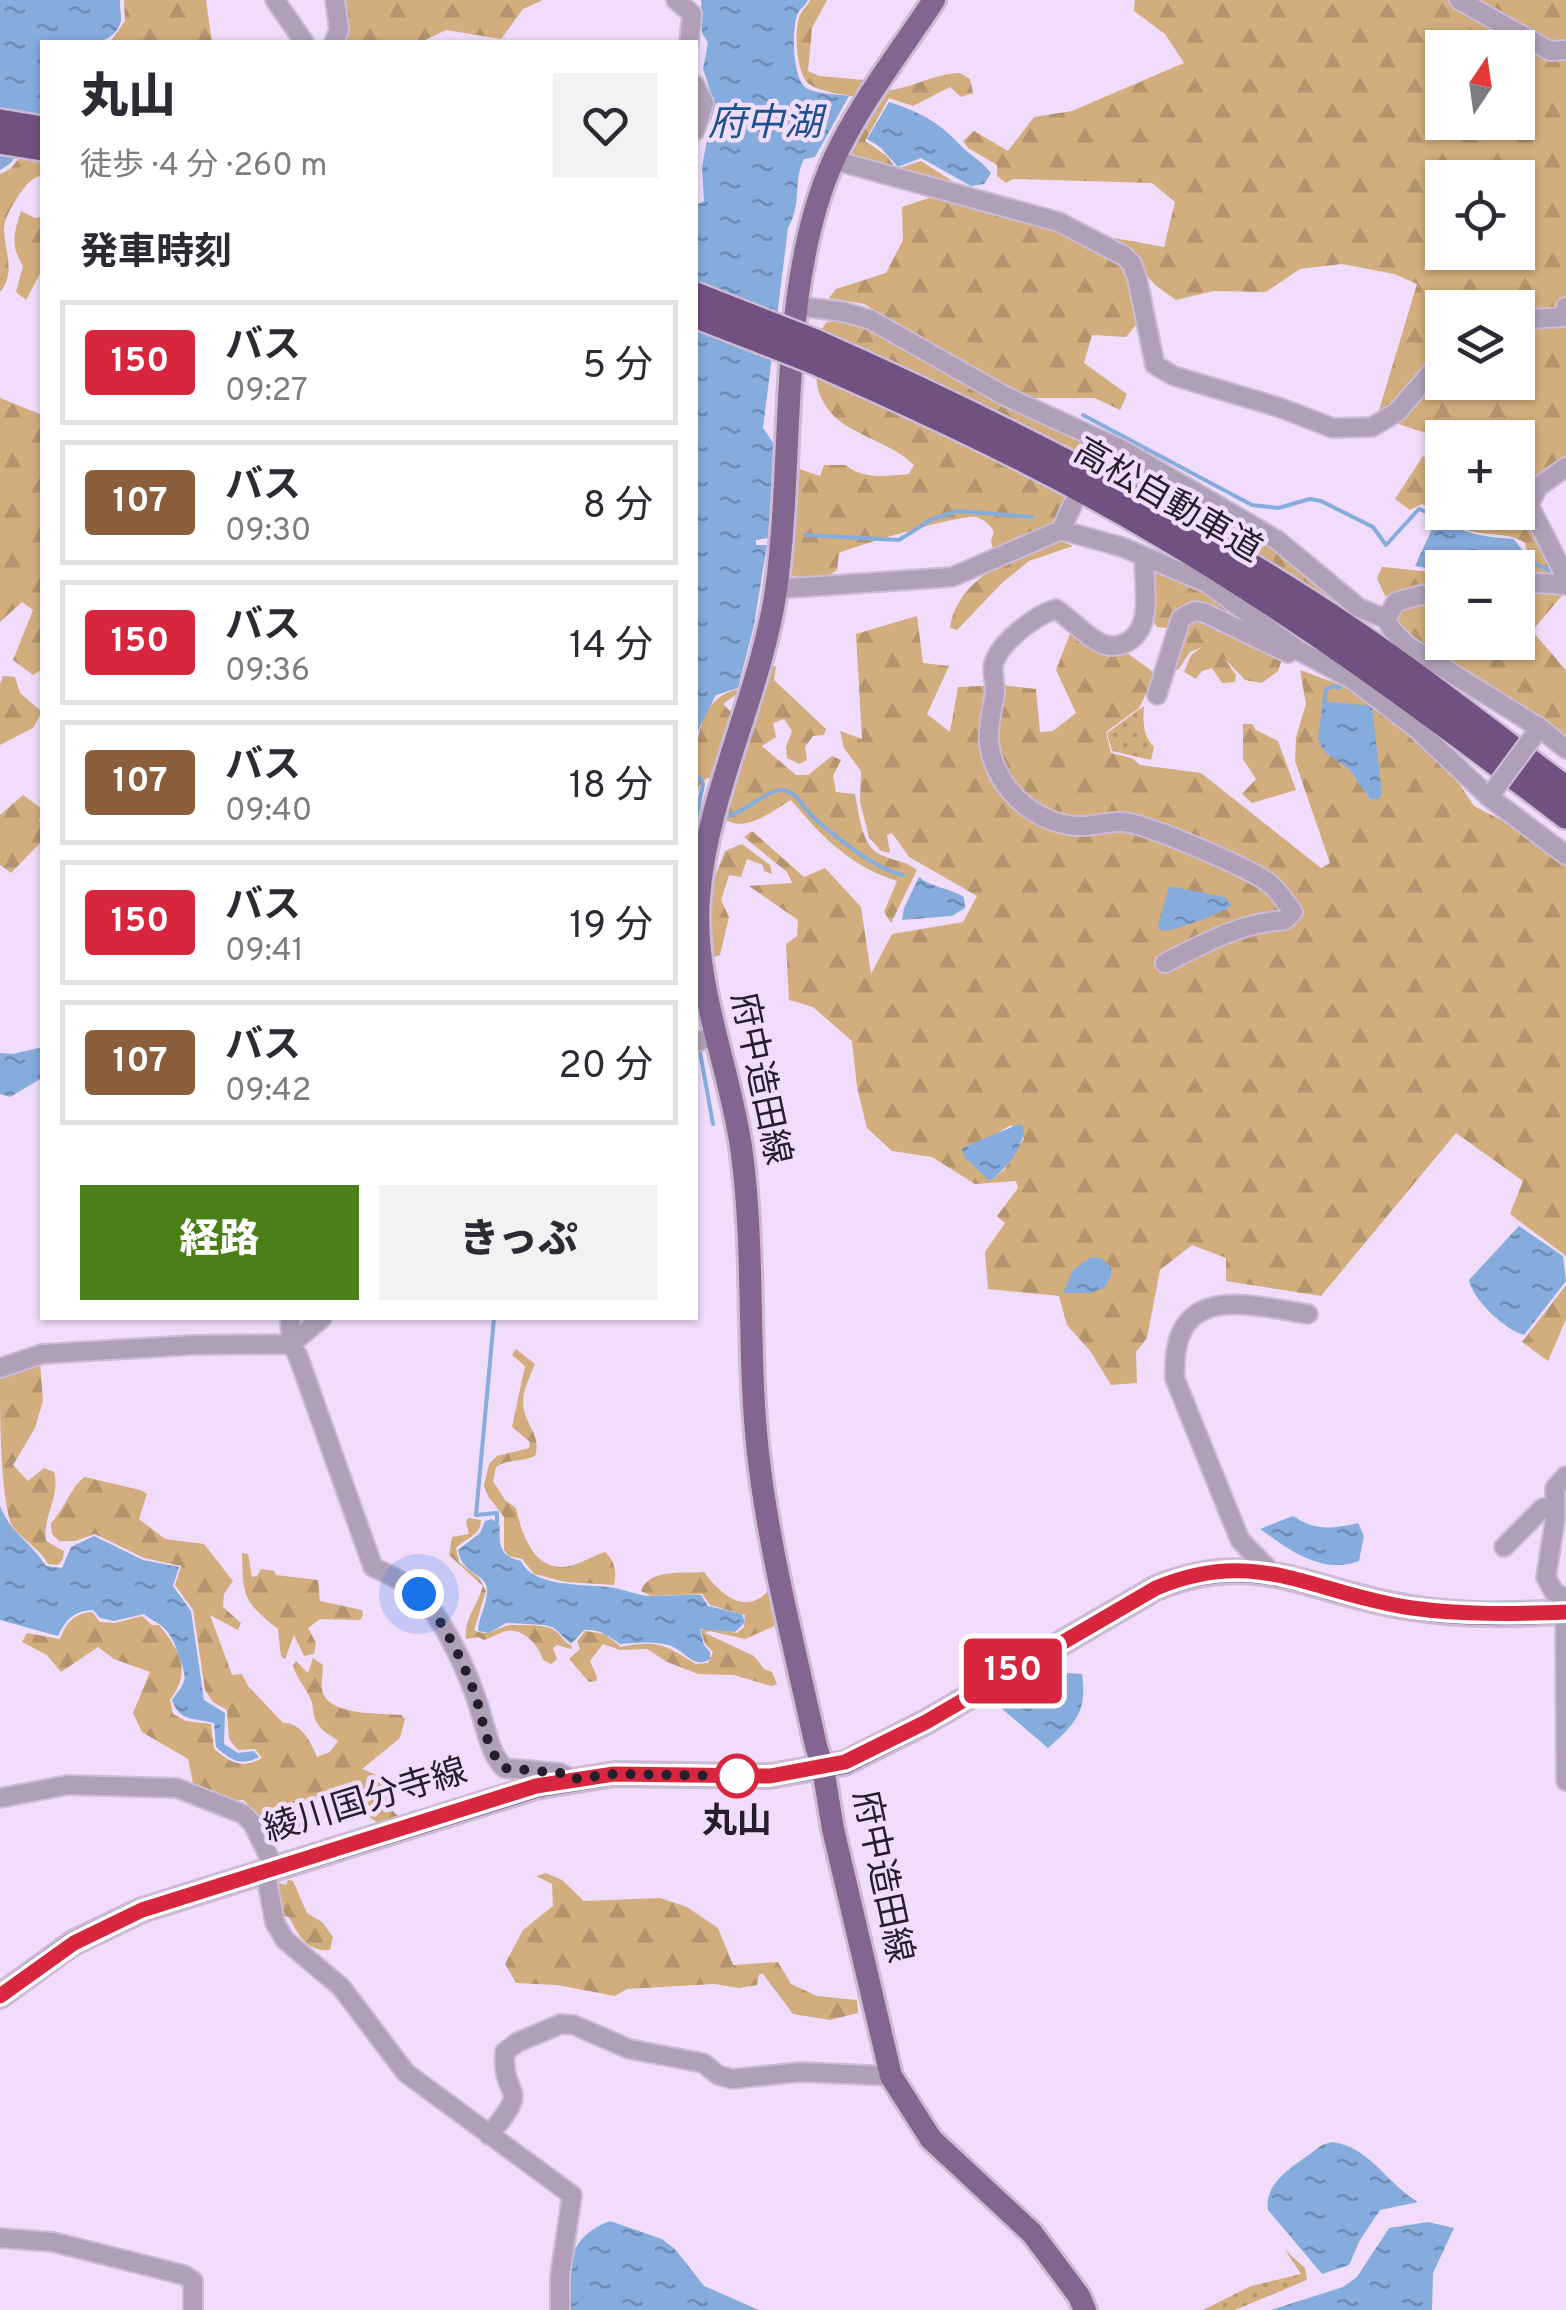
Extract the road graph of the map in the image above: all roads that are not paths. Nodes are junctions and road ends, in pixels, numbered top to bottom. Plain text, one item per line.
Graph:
1 (275, 0) edge
2 (334, 0) edge
3 (676, 0) edge
4 (934, 0) edge
5 (1459, 0) edge
6 (303, 40) edge
7 (335, 40) edge
8 (689, 40) edge
9 (1566, 50) edge
10 (698, 91) edge
11 (0, 122) edge
12 (698, 122) edge
13 (40, 129) edge
14 (0, 140) edge
15 (40, 148) edge
16 (834, 160) junction
17 (698, 295) edge
18 (798, 306) junction
19 (1566, 307) edge
20 (698, 316) edge
21 (1535, 318) edge
22 (814, 352) junction
23 (1425, 380) edge
24 (1106, 442) junction
25 (1096, 460) dead end
26 (1566, 467) edge
27 (1535, 491) edge
28 (1073, 504) dead end
29 (1535, 526) edge
30 (1061, 530) junction
31 (1144, 557) junction
32 (1565, 577) edge
33 (1535, 583) edge
34 (776, 588) junction
35 (1425, 594) edge
36 (1386, 618) junction
37 (1300, 651) junction
38 (1157, 695) dead end
39 (1536, 733) junction
40 (1566, 750) edge
41 (1566, 789) edge
42 (1491, 794) junction
43 (1566, 816) edge
44 (1566, 855) edge
45 (1166, 963) dead end
46 (704, 1040) edge
47 (1308, 1314) dead end
48 (290, 1320) edge
49 (320, 1320) edge
50 (291, 1344) junction
51 (0, 1368) edge
52 (1566, 1476) edge
53 (1553, 1506) junction
54 (1504, 1546) dead end
55 (1278, 1579) junction
56 (1564, 1603) edge
57 (824, 1768) junction
58 (573, 1779) junction
59 (1566, 1781) edge
60 (0, 1798) edge
61 (270, 1868) junction
62 (0, 1996) edge
63 (891, 2076) junction
64 (489, 2135) junction
65 (0, 2238) edge
66 (192, 2310) edge
67 (560, 2310) edge
68 (1085, 2310) edge

1 - 6 street
2 - 7 street
3 - 8 street
4 - 16 main road, 府中造田線
5 - 9 street
10 - 12 street
11 - 13 highway
14 - 15 highway
16 - 18 main road, 府中造田線
16 - 23 street
17 - 22 highway, 高松自動車道, bridge
18 - 24 street
18 - 34 main road, 府中造田線
19 - 21 street
20 - 22 highway, 高松自動車道, bridge
22 - 41 highway, 高松自動車道
22 - 43 highway, 高松自動車道
24 - 25 street
24 - 36 street
26 - 27 street
28 - 30 street
29 - 32 street
30 - 31 street
30 - 34 street
31 - 37 street
31 - 45 street
32 - 33 street
34 - 46 main road, 府中造田線
35 - 36 street
36 - 39 street
37 - 38 street
37 - 42 street
39 - 40 street
39 - 42 street, bridge
42 - 44 street
46 - 57 main road, 府中造田線
47 - 55 street
48 - 50 street
49 - 50 street
50 - 51 street
50 - 58 street
52 - 53 street
53 - 54 street
53 - 56 street
55 - 56 main road, 綾川国分寺線
55 - 57 main road, 綾川国分寺線
56 - 59 street
57 - 58 main road, 綾川国分寺線
57 - 63 main road, 府中造田線
58 - 61 main road, 綾川国分寺線
60 - 61 street
61 - 62 main road, 綾川国分寺線
61 - 64 street
63 - 64 street
63 - 68 main road, 府中造田線
64 - 67 street
65 - 66 street

